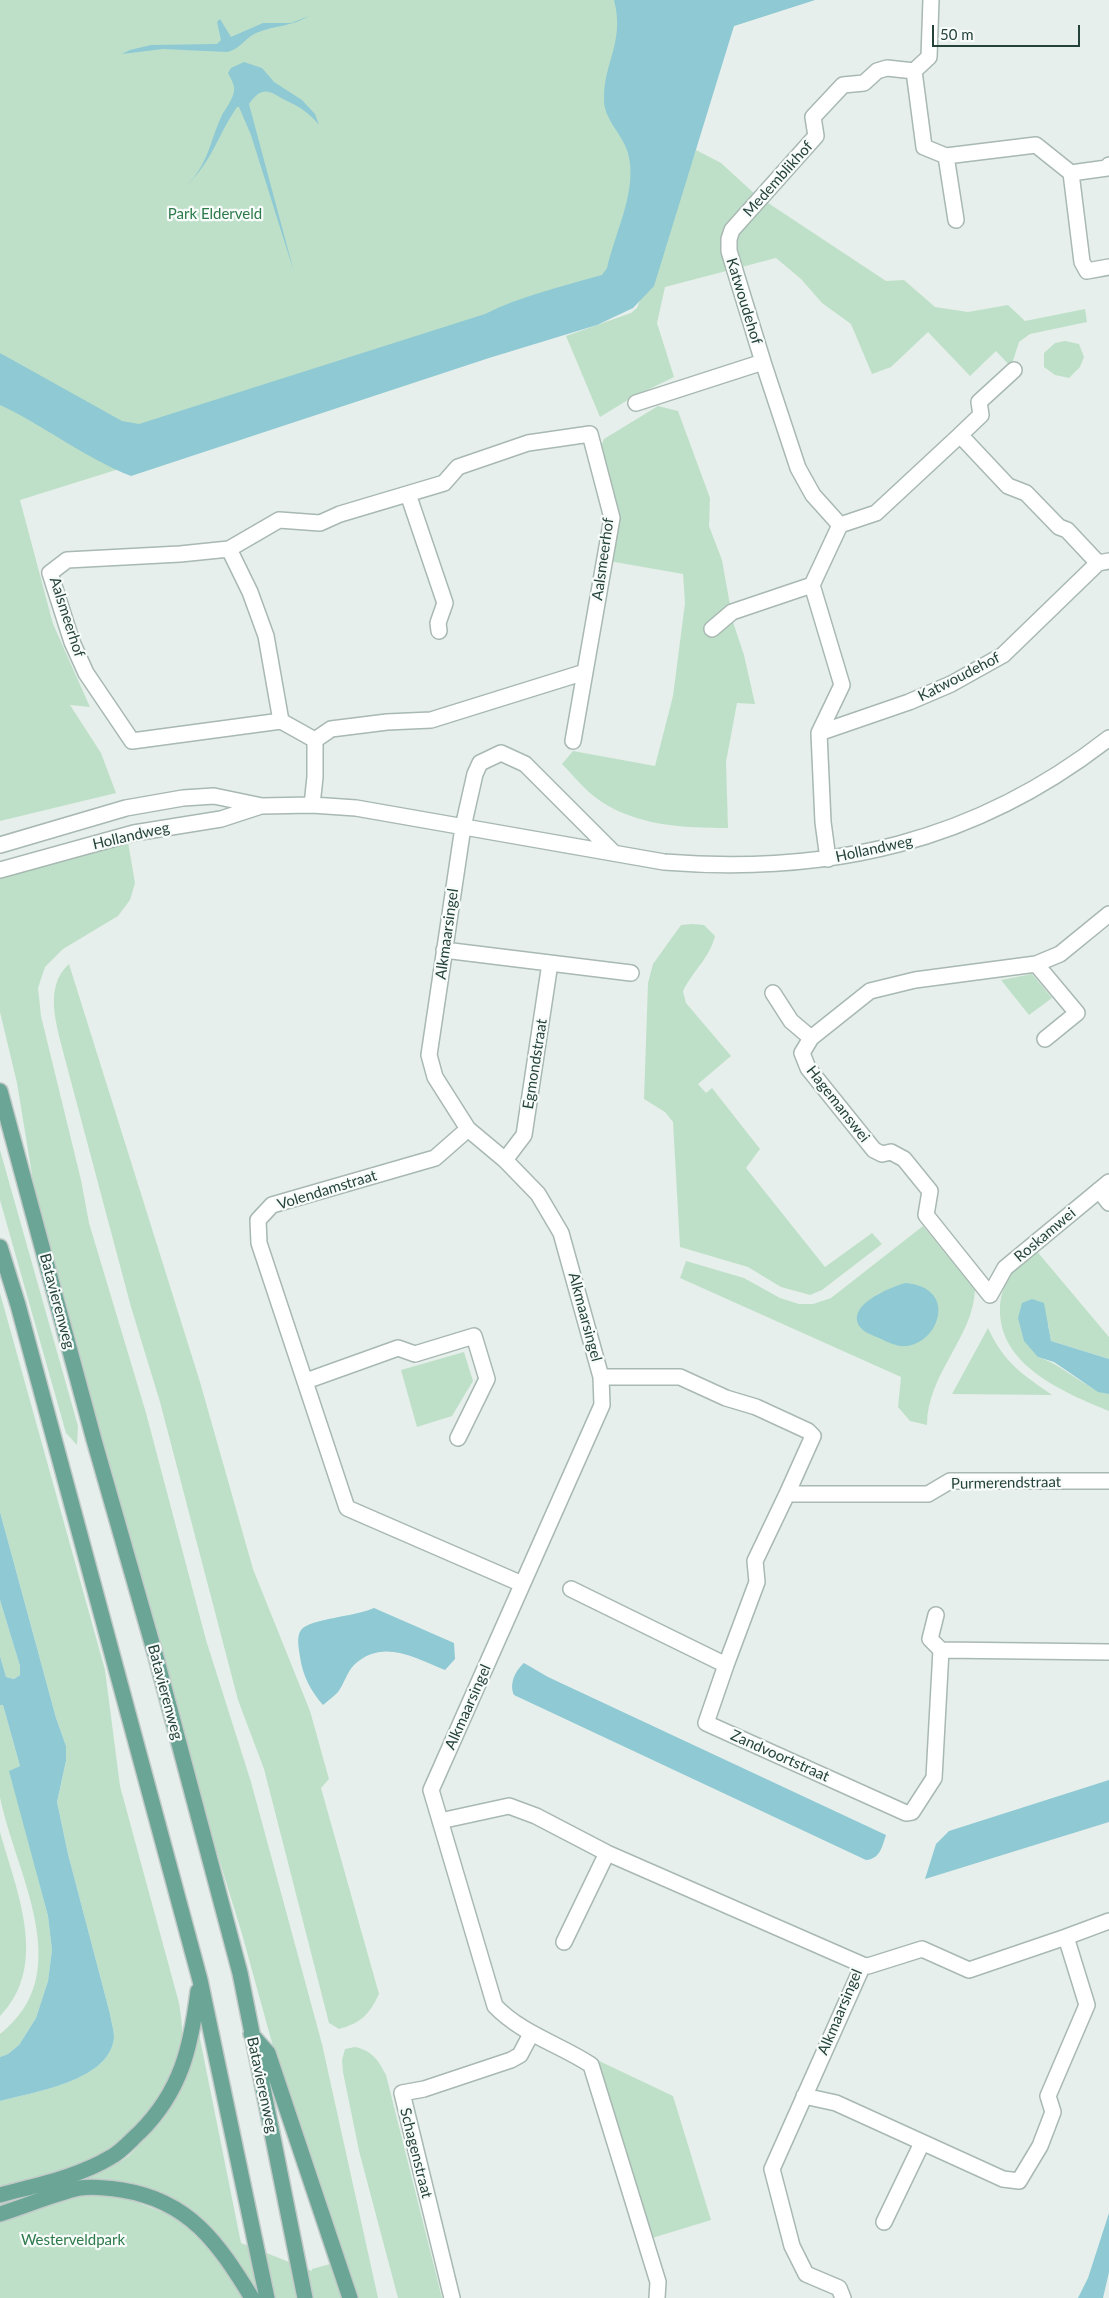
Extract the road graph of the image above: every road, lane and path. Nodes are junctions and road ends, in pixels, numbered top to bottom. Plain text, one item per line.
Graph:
1 (931, 0) edge
2 (914, 72) junction
3 (946, 156) junction
4 (1109, 165) edge
5 (1071, 173) junction
6 (956, 220) dead end
7 (729, 239) joint
8 (1109, 268) edge
9 (763, 362) junction
10 (1014, 370) dead end
11 (636, 403) dead end
12 (960, 435) junction
13 (408, 494) junction
14 (840, 524) junction
15 (229, 549) junction
16 (1104, 562) edge
17 (812, 585) junction
18 (712, 629) dead end
19 (439, 631) dead end
20 (585, 672) junction
21 (281, 721) junction
22 (819, 732) junction
23 (1109, 738) edge
24 (314, 740) junction
25 (573, 741) dead end
26 (312, 805) junction
27 (262, 806) junction
28 (463, 827) junction
29 (0, 845) edge
30 (614, 853) junction
31 (828, 859) junction
32 (0, 870) edge
33 (1109, 914) edge
34 (444, 950) junction
35 (550, 963) junction
36 (1036, 964) junction
37 (631, 973) dead end
38 (774, 993) dead end
39 (811, 1038) junction
40 (1045, 1039) dead end
41 (0, 1091) edge
42 (468, 1129) junction
43 (505, 1160) junction
44 (1104, 1186) edge
45 (1109, 1202) edge
46 (0, 1247) edge
47 (990, 1295) joint
48 (601, 1377) junction
49 (306, 1381) junction
50 (458, 1438) dead end
51 (1109, 1481) edge
52 (787, 1494) junction
53 (522, 1584) junction
54 (571, 1589) dead end
55 (936, 1615) dead end
56 (941, 1650) junction
57 (1109, 1652) edge
58 (726, 1665) junction
59 (440, 1821) junction
60 (607, 1853) junction
61 (1109, 1921) edge
62 (1066, 1937) junction
63 (564, 1942) dead end
64 (862, 1965) junction
65 (200, 1980) junction
66 (250, 2032) junction
67 (531, 2034) junction
68 (804, 2096) junction
69 (922, 2143) junction
70 (0, 2195) edge
71 (0, 2214) edge
72 (884, 2222) dead end
73 (252, 2298) edge
74 (268, 2298) edge
75 (305, 2298) edge
76 (350, 2298) edge
77 (452, 2298) edge
78 (657, 2298) edge
79 (843, 2298) edge

1 - 2 street
2 - 3 street
2 - 7 street, Medemblikhof
3 - 5 street
3 - 6 street
4 - 5 street
5 - 8 street
7 - 9 street, Katwoudehof
9 - 11 street, Katwoudehof
9 - 14 street, Katwoudehof
10 - 12 street
12 - 14 street
12 - 16 street, Katwoudehof
13 - 15 street, Aalsmeerhof
13 - 19 street
13 - 20 street, Aalsmeerhof
14 - 17 street
15 - 21 street
15 - 21 street, Aalsmeerhof
16 - 22 street, Katwoudehof
17 - 18 street
17 - 22 street
20 - 24 street
20 - 25 street, Aalsmeerhof
21 - 24 street
22 - 31 street
23 - 31 street, Hollandweg
24 - 26 street
26 - 27 street, Hollandweg
26 - 28 street, Hollandweg
27 - 29 street, Hollandweg
27 - 32 street, Hollandweg
28 - 30 street, Hollandweg
28 - 30 street
28 - 34 street, Alkmaarsingel
30 - 31 street, Hollandweg
33 - 36 street
34 - 35 street
34 - 42 street, Alkmaarsingel
35 - 37 street
35 - 43 street, Egmondstraat
36 - 39 street
36 - 40 street
38 - 39 street
39 - 47 street, Hagemanswei
41 - 66 main road, Batavierenweg
42 - 43 street, Alkmaarsingel
42 - 49 street, Volendamstraat
43 - 48 street, Alkmaarsingel
44 - 45 street
44 - 47 street, Roskamwei
46 - 65 main road
48 - 52 street
48 - 53 street, Alkmaarsingel
49 - 50 street
49 - 53 street, Volendamstraat
51 - 52 street, Purmerendstraat
52 - 58 street
53 - 59 street, Alkmaarsingel
54 - 58 street
55 - 56 street, Zandvoortstraat
56 - 57 street
56 - 58 street, Zandvoortstraat
59 - 60 street, Alkmaarsingel
59 - 67 street, Alkmaarsingel
60 - 63 street
60 - 64 street, Alkmaarsingel
61 - 62 street
62 - 64 street
62 - 69 street
64 - 68 street, Alkmaarsingel
65 - 70 main road
65 - 74 main road
66 - 75 main road, Batavierenweg
66 - 76 main road
67 - 77 street, Schagenstraat
67 - 78 street, Alkmaarsingel
68 - 69 street
68 - 79 street, Alkmaarsingel
69 - 72 street
71 - 73 main road

